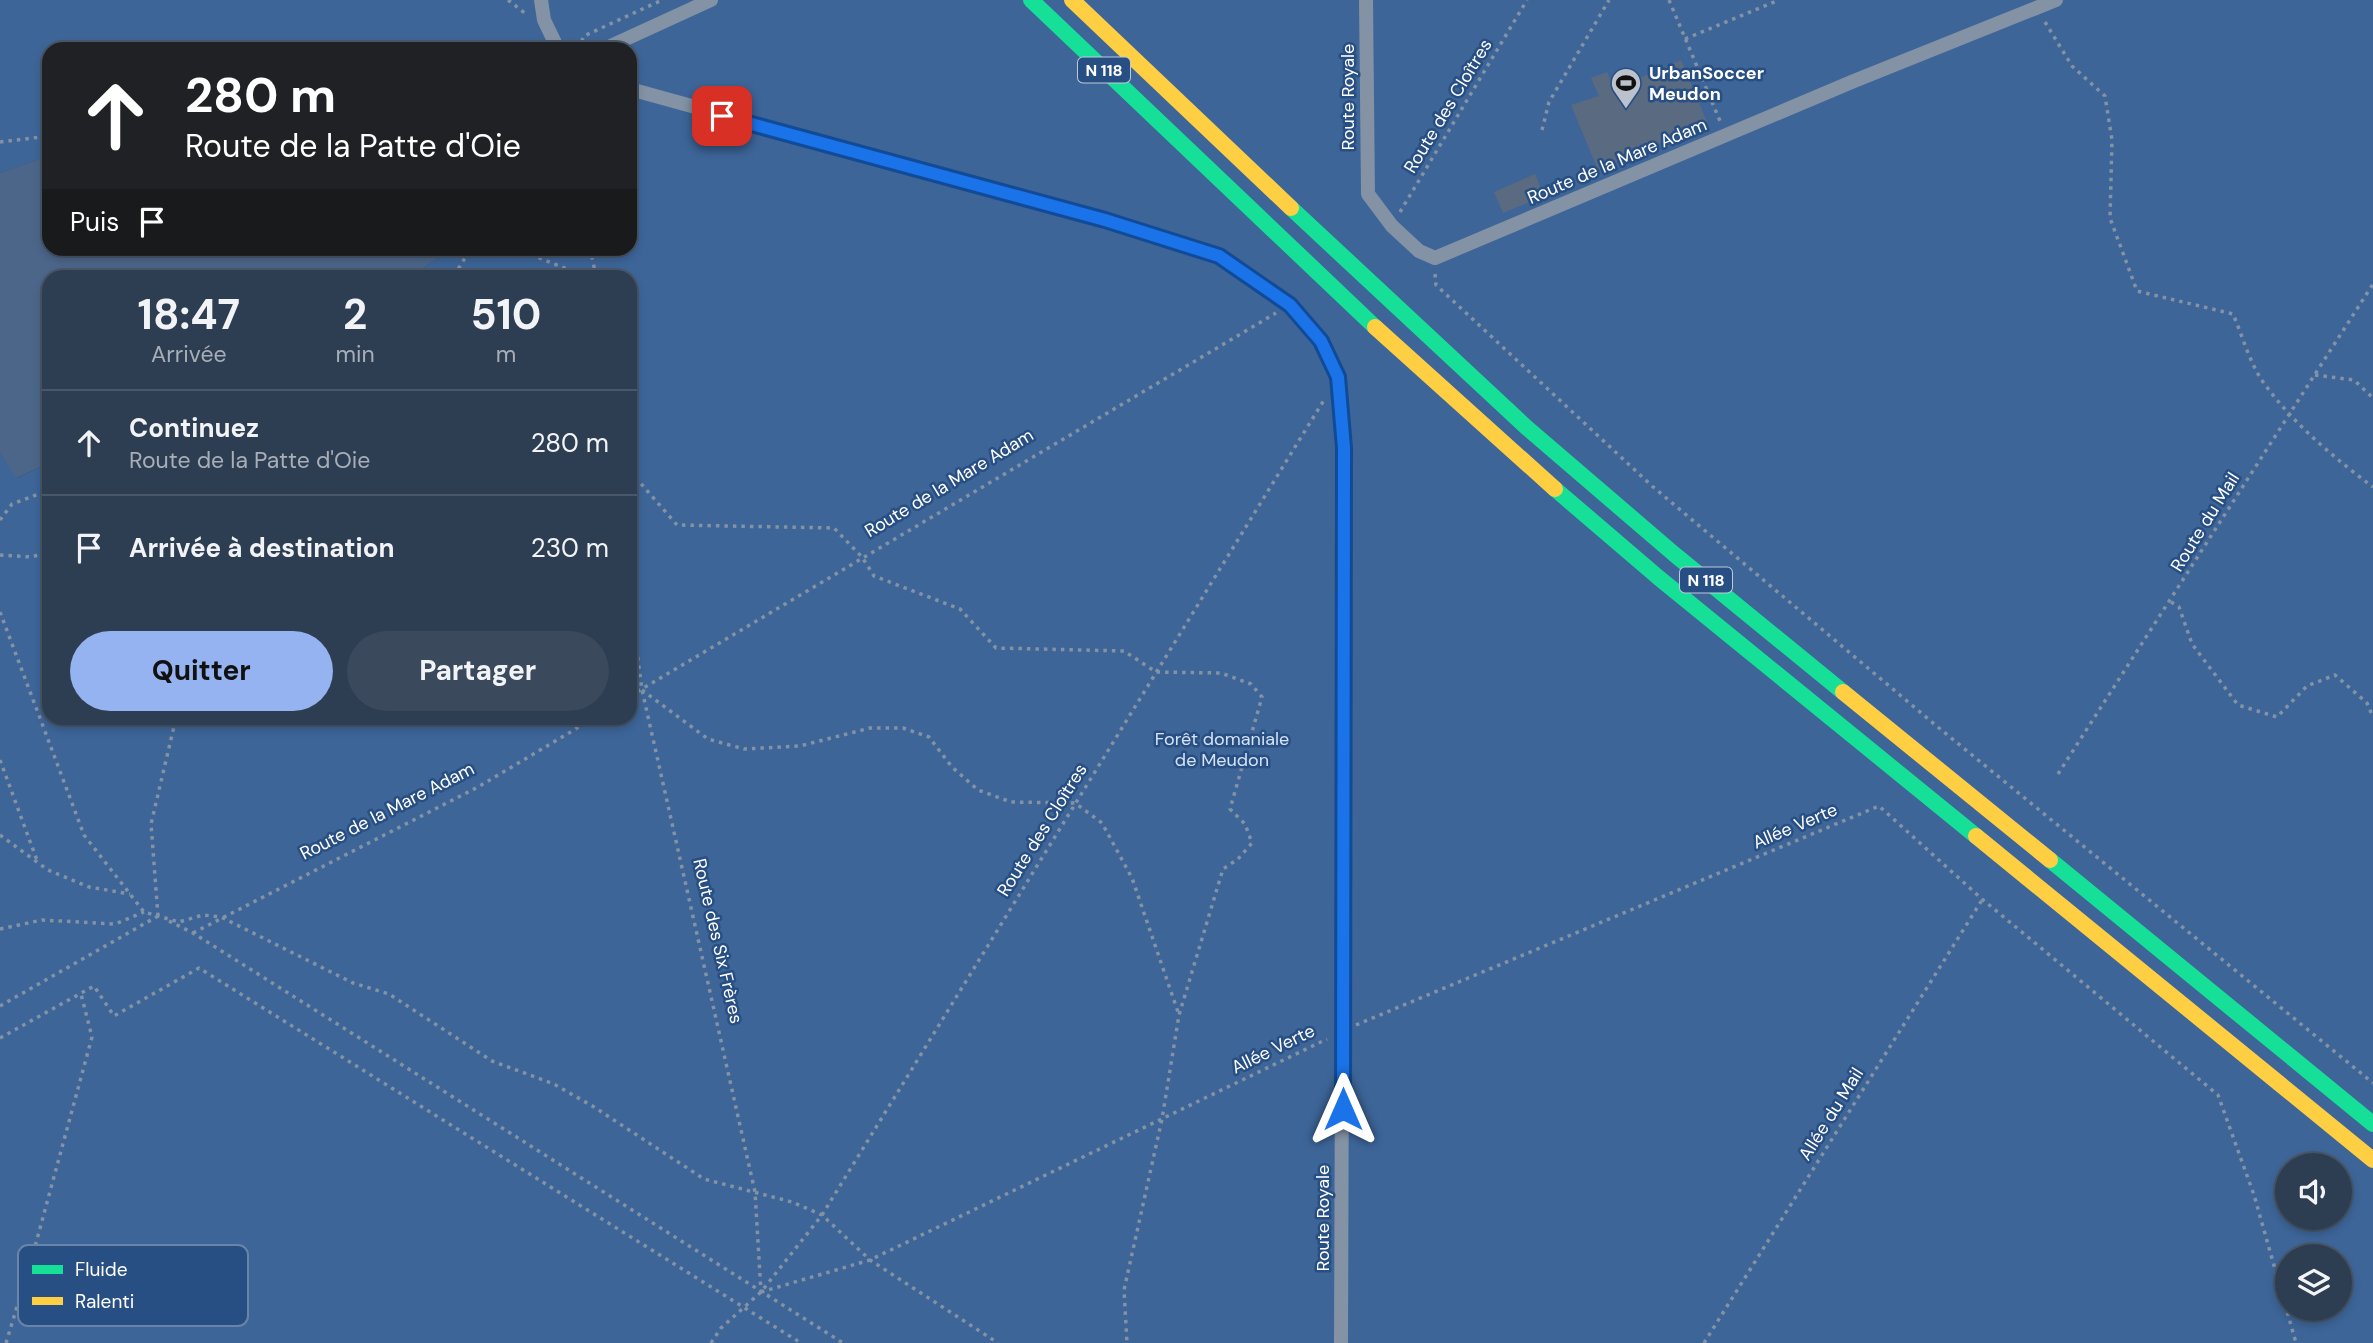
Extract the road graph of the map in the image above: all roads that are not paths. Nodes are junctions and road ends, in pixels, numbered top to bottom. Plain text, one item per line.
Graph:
1 (541, 0) edge
2 (711, 0) edge
3 (1031, 0) edge
4 (1072, 0) edge
5 (1366, 0) edge
6 (2056, 0) edge
7 (555, 42) edge
8 (619, 42) edge
9 (637, 91) edge
10 (1392, 226) joint
11 (2373, 1124) edge
12 (2373, 1160) edge
13 (1342, 1343) edge

1 - 7 street
2 - 8 street
3 - 12 highway, N 118
4 - 11 highway, N 118
5 - 10 street, Route Royale
6 - 10 street, Route de la Mare Adam
9 - 13 street, Route Royale

